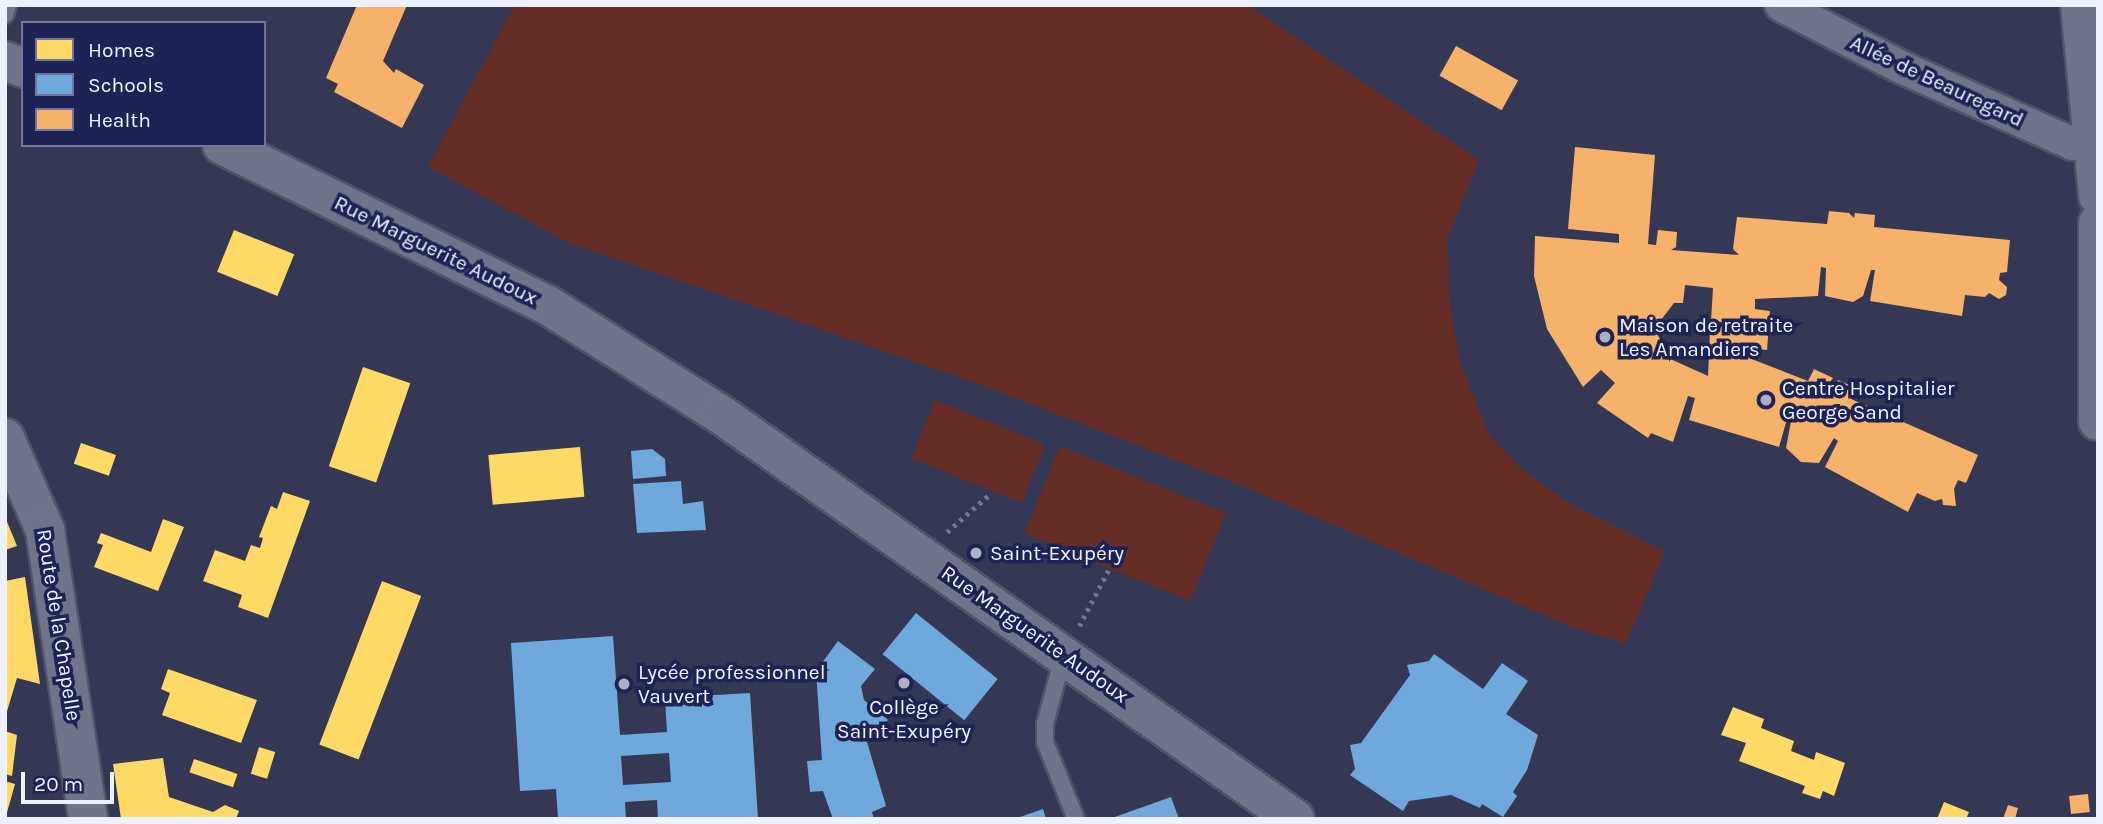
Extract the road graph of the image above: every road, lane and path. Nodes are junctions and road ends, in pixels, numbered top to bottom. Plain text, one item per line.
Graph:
1 (8, 5) edge
2 (1781, 5) edge
3 (2080, 5) edge
4 (5, 15) edge
5 (2096, 143) junction
6 (226, 147) edge
7 (2098, 197) edge
8 (2098, 223) edge
9 (2098, 421) edge
10 (5, 438) edge
11 (990, 493) dead end
12 (921, 555) junction
13 (1110, 567) dead end
14 (1064, 655) junction
15 (88, 819) edge
16 (1076, 819) edge
17 (1295, 819) edge

1 - 4 lane
2 - 5 street, Allée de Beauregard
3 - 5 street
5 - 7 street
6 - 12 street, Rue Marguerite Audoux
8 - 9 street
10 - 15 street, Route de la Chapelle
11 - 12 path
12 - 14 street, Rue Marguerite Audoux
13 - 14 path
14 - 16 lane
14 - 17 street, Rue Marguerite Audoux

